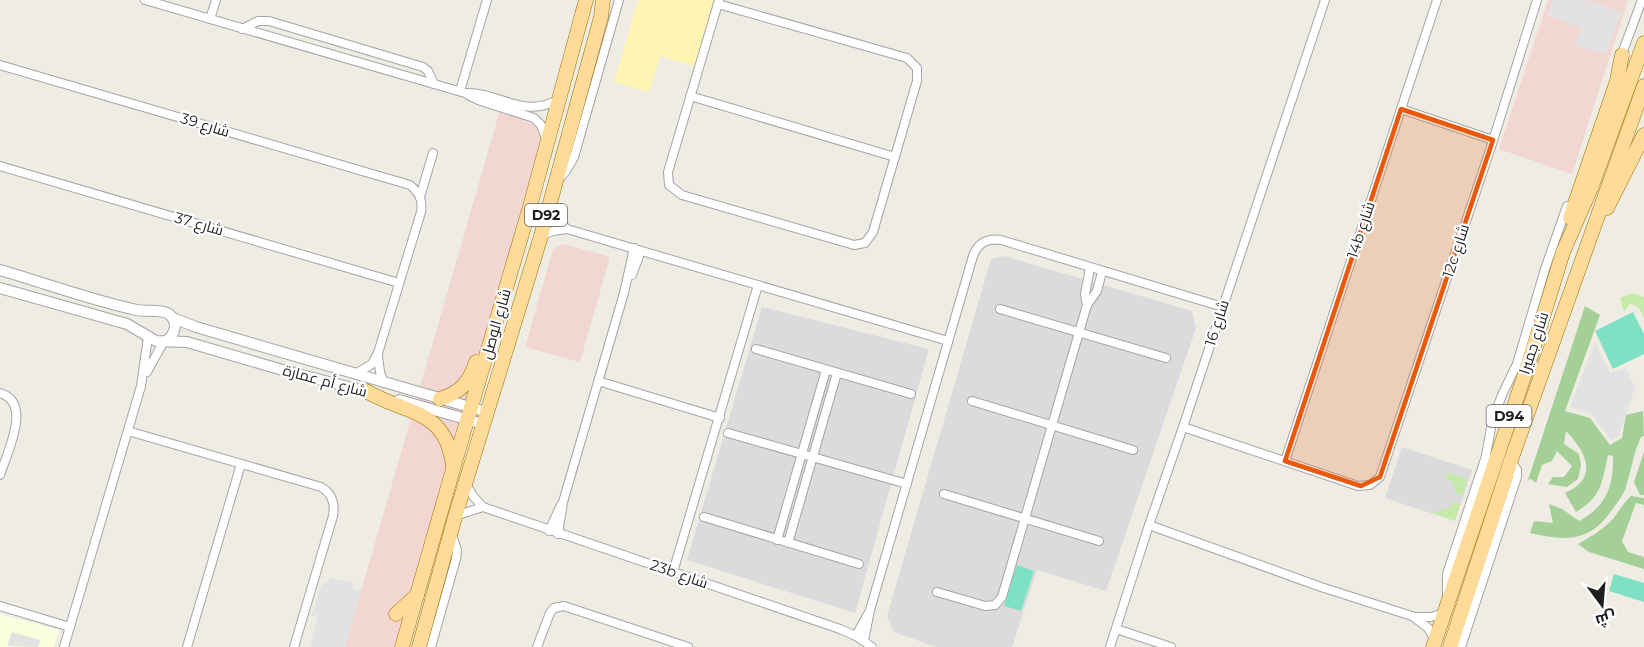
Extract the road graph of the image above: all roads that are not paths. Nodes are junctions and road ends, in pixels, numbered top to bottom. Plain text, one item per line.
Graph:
1 (145, 0) edge
2 (216, 0) edge
3 (487, 0) edge
4 (586, 0) edge
5 (603, 0) edge
6 (609, 0) edge
7 (619, 0) edge
8 (1325, 0) edge
9 (1437, 0) edge
10 (1537, 0) edge
11 (1642, 0) edge
12 (719, 2) edge
13 (601, 16) junction
14 (210, 19) junction
15 (242, 29) junction
16 (1644, 43) edge
17 (1622, 55) junction
18 (0, 65) edge
19 (434, 84) junction
20 (1644, 86) edge
21 (463, 92) junction
22 (690, 96) junction
23 (559, 99) junction
24 (1401, 109) junction
25 (1644, 135) edge
26 (1493, 140) junction
27 (548, 142) junction
28 (433, 153) dead end
29 (895, 157) junction
30 (0, 166) edge
31 (555, 182) junction
32 (420, 197) junction
33 (549, 204) junction
34 (567, 229) junction
35 (1590, 235) junction
36 (541, 236) junction
37 (638, 250) junction
38 (1563, 252) junction
39 (1090, 268) junction
40 (0, 270) edge
41 (1102, 272) junction
42 (399, 283) junction
43 (758, 285) junction
44 (0, 288) edge
45 (1087, 305) junction
46 (1223, 308) junction
47 (1000, 309) dead end
48 (155, 312) junction
49 (173, 318) junction
50 (1079, 333) junction
51 (148, 337) junction
52 (492, 338) junction
53 (165, 341) junction
54 (948, 341) junction
55 (756, 349) dead end
56 (378, 353) junction
57 (1166, 358) dead end
58 (826, 370) junction
59 (837, 373) junction
60 (355, 374) junction
61 (598, 381) junction
62 (384, 383) junction
63 (141, 386) junction
64 (366, 391) junction
65 (3, 393) edge
66 (911, 394) dead end
67 (440, 399) junction
68 (972, 401) dead end
69 (469, 413) junction
70 (487, 413) junction
71 (720, 418) junction
72 (1052, 426) junction
73 (1183, 427) junction
74 (128, 431) junction
75 (728, 433) dead end
76 (1133, 450) dead end
77 (803, 455) junction
78 (814, 458) junction
79 (1511, 460) junction
80 (1285, 461) junction
81 (241, 464) junction
82 (453, 472) junction
83 (0, 476) edge
84 (465, 483) junction
85 (907, 484) junction
86 (944, 494) dead end
87 (483, 507) junction
88 (455, 517) junction
89 (704, 517) dead end
90 (1024, 519) junction
91 (1149, 525) junction
92 (451, 532) junction
93 (553, 532) junction
94 (777, 540) junction
95 (1099, 541) dead end
96 (788, 543) junction
97 (859, 564) dead end
98 (673, 572) junction
99 (937, 592) dead end
100 (419, 593) junction
101 (0, 606) edge
102 (1446, 608) junction
103 (396, 614) dead end
104 (1415, 617) junction
105 (70, 627) junction
106 (1116, 629) junction
107 (864, 642) edge
108 (1434, 643) edge
109 (64, 647) edge
110 (187, 647) edge
111 (294, 647) edge
112 (402, 647) edge
113 (419, 647) edge
114 (431, 647) edge
115 (537, 647) edge
116 (688, 647) edge
117 (1110, 647) edge
118 (1172, 647) edge
119 (1450, 647) edge
120 (1461, 647) edge

1 - 14 street
2 - 14 street
3 - 21 street
4 - 23 main road, شارع الوصل / D92
5 - 13 main road, شارع الوصل / D92
6 - 13 main road, شارع الوصل / D92
7 - 31 street, شارع الوصل
8 - 46 street, شارع 16
9 - 24 street, 14b شارع
10 - 26 street, 12c شارع
11 - 17 street
12 - 22 street
12 - 29 street
13 - 31 main road, شارع الوصل / D92
14 - 15 street
15 - 19 street
15 - 19 street
16 - 38 main road, شارع جميرا / D94
17 - 38 main road
17 - 102 street
18 - 32 street, شارع 39
19 - 21 street
20 - 35 main road, شارع جميرا / D94
21 - 23 street
21 - 27 street
22 - 29 street
22 - 29 street
23 - 27 main road, شارع الوصل / D92
24 - 26 street
24 - 80 street, 14b شارع
25 - 35 main road
26 - 80 street, 12c شارع
27 - 52 main road, شارع الوصل / D92
28 - 32 street
30 - 42 street, شارع 37
31 - 33 main road, شارع الوصل / D92
32 - 42 street
33 - 34 street
33 - 36 main road, شارع الوصل / D92
34 - 36 street
34 - 37 street
35 - 79 main road, شارع جميرا / D94
36 - 70 main road, شارع الوصل / D92
37 - 43 street
37 - 61 street
38 - 102 main road, شارع جميرا / D94
39 - 41 street
39 - 45 street
39 - 54 street
40 - 48 street
41 - 45 street
41 - 46 street
42 - 56 street
43 - 54 street
43 - 71 street
44 - 51 street
45 - 50 street
46 - 73 street, شارع 16
47 - 50 street
48 - 49 street
48 - 51 street
49 - 53 street
49 - 60 street, شارع أم عمارة
50 - 57 street
50 - 72 street
51 - 53 street
51 - 63 street
52 - 67 main road
52 - 69 main road, شارع الوصل / D92
52 - 70 main road
53 - 63 street
53 - 64 street, شارع أم عمارة
54 - 85 street
55 - 58 street
56 - 60 street
56 - 62 street
58 - 59 street
58 - 77 street
59 - 66 street
59 - 78 street
60 - 62 street, شارع أم عمارة
61 - 71 street
61 - 93 street
62 - 67 street, شارع أم عمارة
63 - 74 street
64 - 69 street, شارع أم عمارة
64 - 82 main road
65 - 83 street
67 - 69 street, شارع أم عمارة
68 - 72 street
69 - 70 street, شارع أم عمارة
69 - 82 main road, شارع الوصل / D92
70 - 84 main road, شارع الوصل / D92
71 - 98 street
72 - 76 street
72 - 90 street
73 - 80 street
73 - 91 street, شارع 16
74 - 81 street
74 - 105 street
75 - 77 street
77 - 78 street
77 - 94 street
78 - 85 street
78 - 96 street
79 - 119 main road, شارع جميرا / D94
79 - 120 street
81 - 110 street
81 - 111 street
82 - 100 main road, شارع الوصل / D92
84 - 87 street
84 - 88 main road, شارع الوصل / D92
85 - 107 street
86 - 90 street
87 - 88 street
87 - 93 street, 23b شارع
88 - 92 main road, شارع الوصل / D92
89 - 94 street
90 - 95 street
90 - 99 street
91 - 104 street
91 - 106 street, شارع 16
92 - 113 main road, شارع الوصل / D92
92 - 114 street, شارع الوصل
93 - 98 street, 23b شارع
94 - 96 street
96 - 97 street
98 - 107 street, 23b شارع
100 - 103 main road
100 - 112 main road, شارع الوصل / D92
101 - 105 street
102 - 104 street
102 - 108 main road, شارع جميرا / D94
104 - 108 street
105 - 109 street
106 - 117 street, شارع 16
106 - 118 street
115 - 116 street

